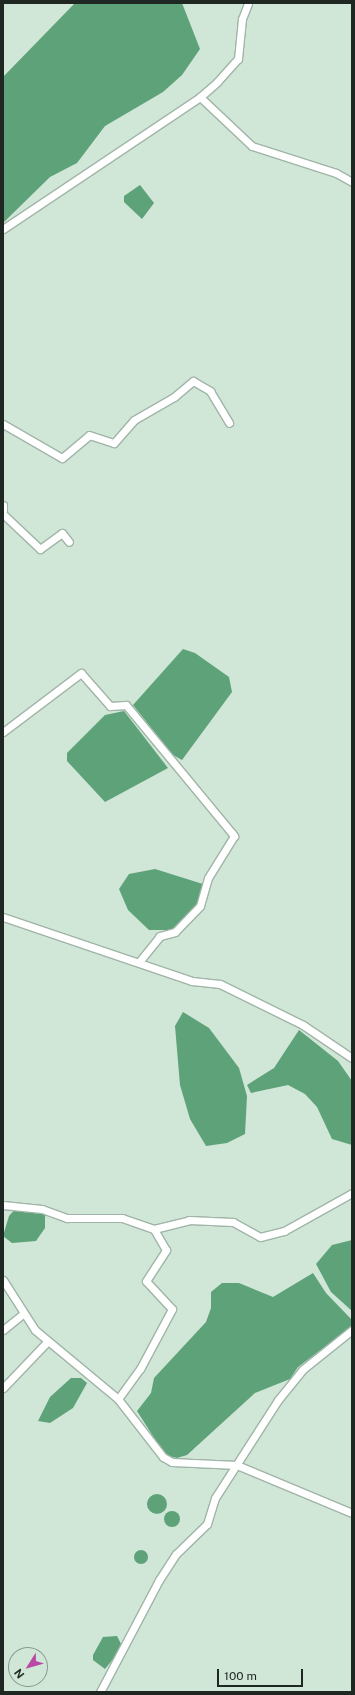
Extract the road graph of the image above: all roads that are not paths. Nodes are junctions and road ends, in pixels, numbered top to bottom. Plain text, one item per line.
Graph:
1 (248, 3) edge
2 (200, 97) junction
3 (352, 182) edge
4 (3, 230) edge
5 (228, 423) dead end
6 (3, 424) edge
7 (3, 505) edge
8 (3, 510) edge
9 (3, 514) edge
10 (69, 542) dead end
11 (3, 732) edge
12 (3, 917) edge
13 (140, 961) junction
14 (352, 1058) edge
15 (352, 1193) edge
16 (3, 1205) edge
17 (154, 1229) junction
18 (3, 1280) edge
19 (23, 1314) junction
20 (3, 1330) edge
21 (352, 1330) edge
22 (47, 1342) junction
23 (3, 1388) edge
24 (118, 1399) junction
25 (237, 1465) junction
26 (352, 1512) edge
27 (100, 1692) edge

1 - 2 street
2 - 3 street
2 - 4 street
5 - 6 street
7 - 8 street
9 - 10 street
11 - 13 street
12 - 13 street
13 - 14 street
15 - 17 street
16 - 17 street
17 - 24 street
18 - 19 street
19 - 20 street
19 - 22 street
21 - 25 street
22 - 23 street
22 - 24 street
24 - 25 street
25 - 26 street
25 - 27 street

